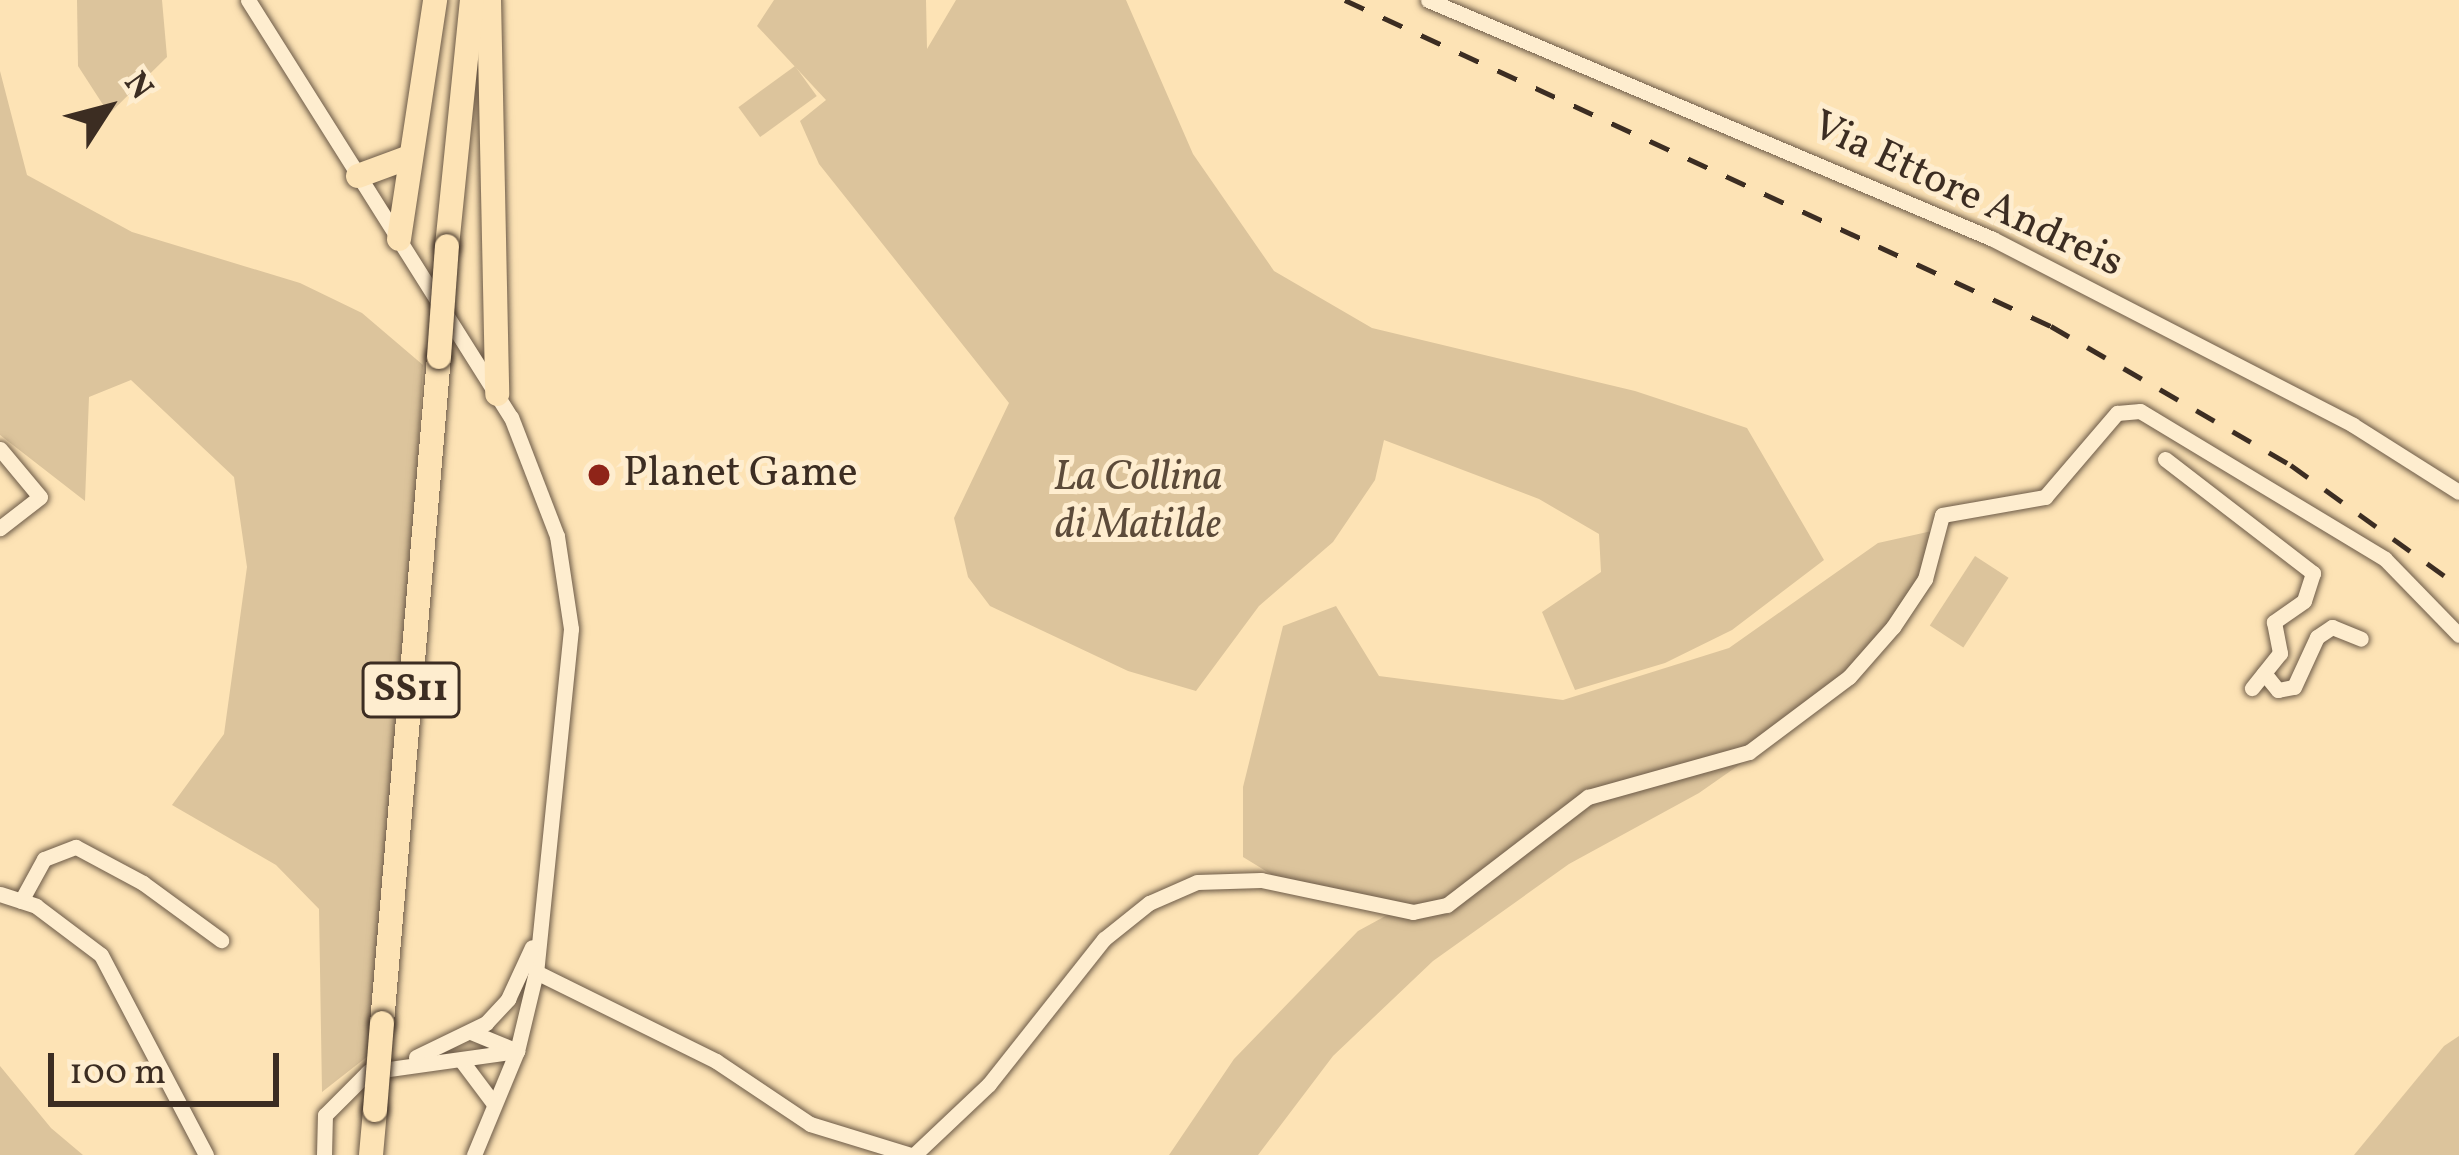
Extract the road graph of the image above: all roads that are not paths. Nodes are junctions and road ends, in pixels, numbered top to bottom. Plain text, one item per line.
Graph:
1 (435, 0) edge
2 (472, 0) edge
3 (489, 0) edge
4 (1428, 0) edge
5 (252, 7) edge
6 (407, 158) junction
7 (358, 176) junction
8 (399, 239) junction
9 (497, 394) junction
10 (0, 449) edge
11 (2164, 459) dead end
12 (2459, 492) edge
13 (0, 528) edge
14 (2459, 635) edge
15 (2360, 639) dead end
16 (2264, 673) junction
17 (2252, 688) dead end
18 (0, 894) edge
19 (21, 901) junction
20 (537, 933) junction
21 (221, 940) dead end
22 (536, 972) junction
23 (470, 1032) junction
24 (517, 1052) junction
25 (461, 1060) junction
26 (402, 1064) junction
27 (494, 1104) junction
28 (206, 1155) edge
29 (324, 1155) edge
30 (371, 1155) edge
31 (474, 1155) edge
32 (912, 1155) edge

1 - 6 highway
2 - 30 highway, SS11, bridge
3 - 9 highway
4 - 12 street, Via Ettore Andreis
5 - 7 street
6 - 7 highway
6 - 8 highway
7 - 8 street
8 - 9 street
9 - 20 street
10 - 13 street
11 - 16 street
14 - 32 street
15 - 16 street
16 - 17 street
18 - 19 street
19 - 21 street
19 - 28 street
20 - 22 street
20 - 23 street
22 - 24 street
22 - 32 street
23 - 24 street
23 - 26 street
24 - 25 street
24 - 27 street
25 - 26 street
25 - 27 street
26 - 29 street
27 - 31 street

